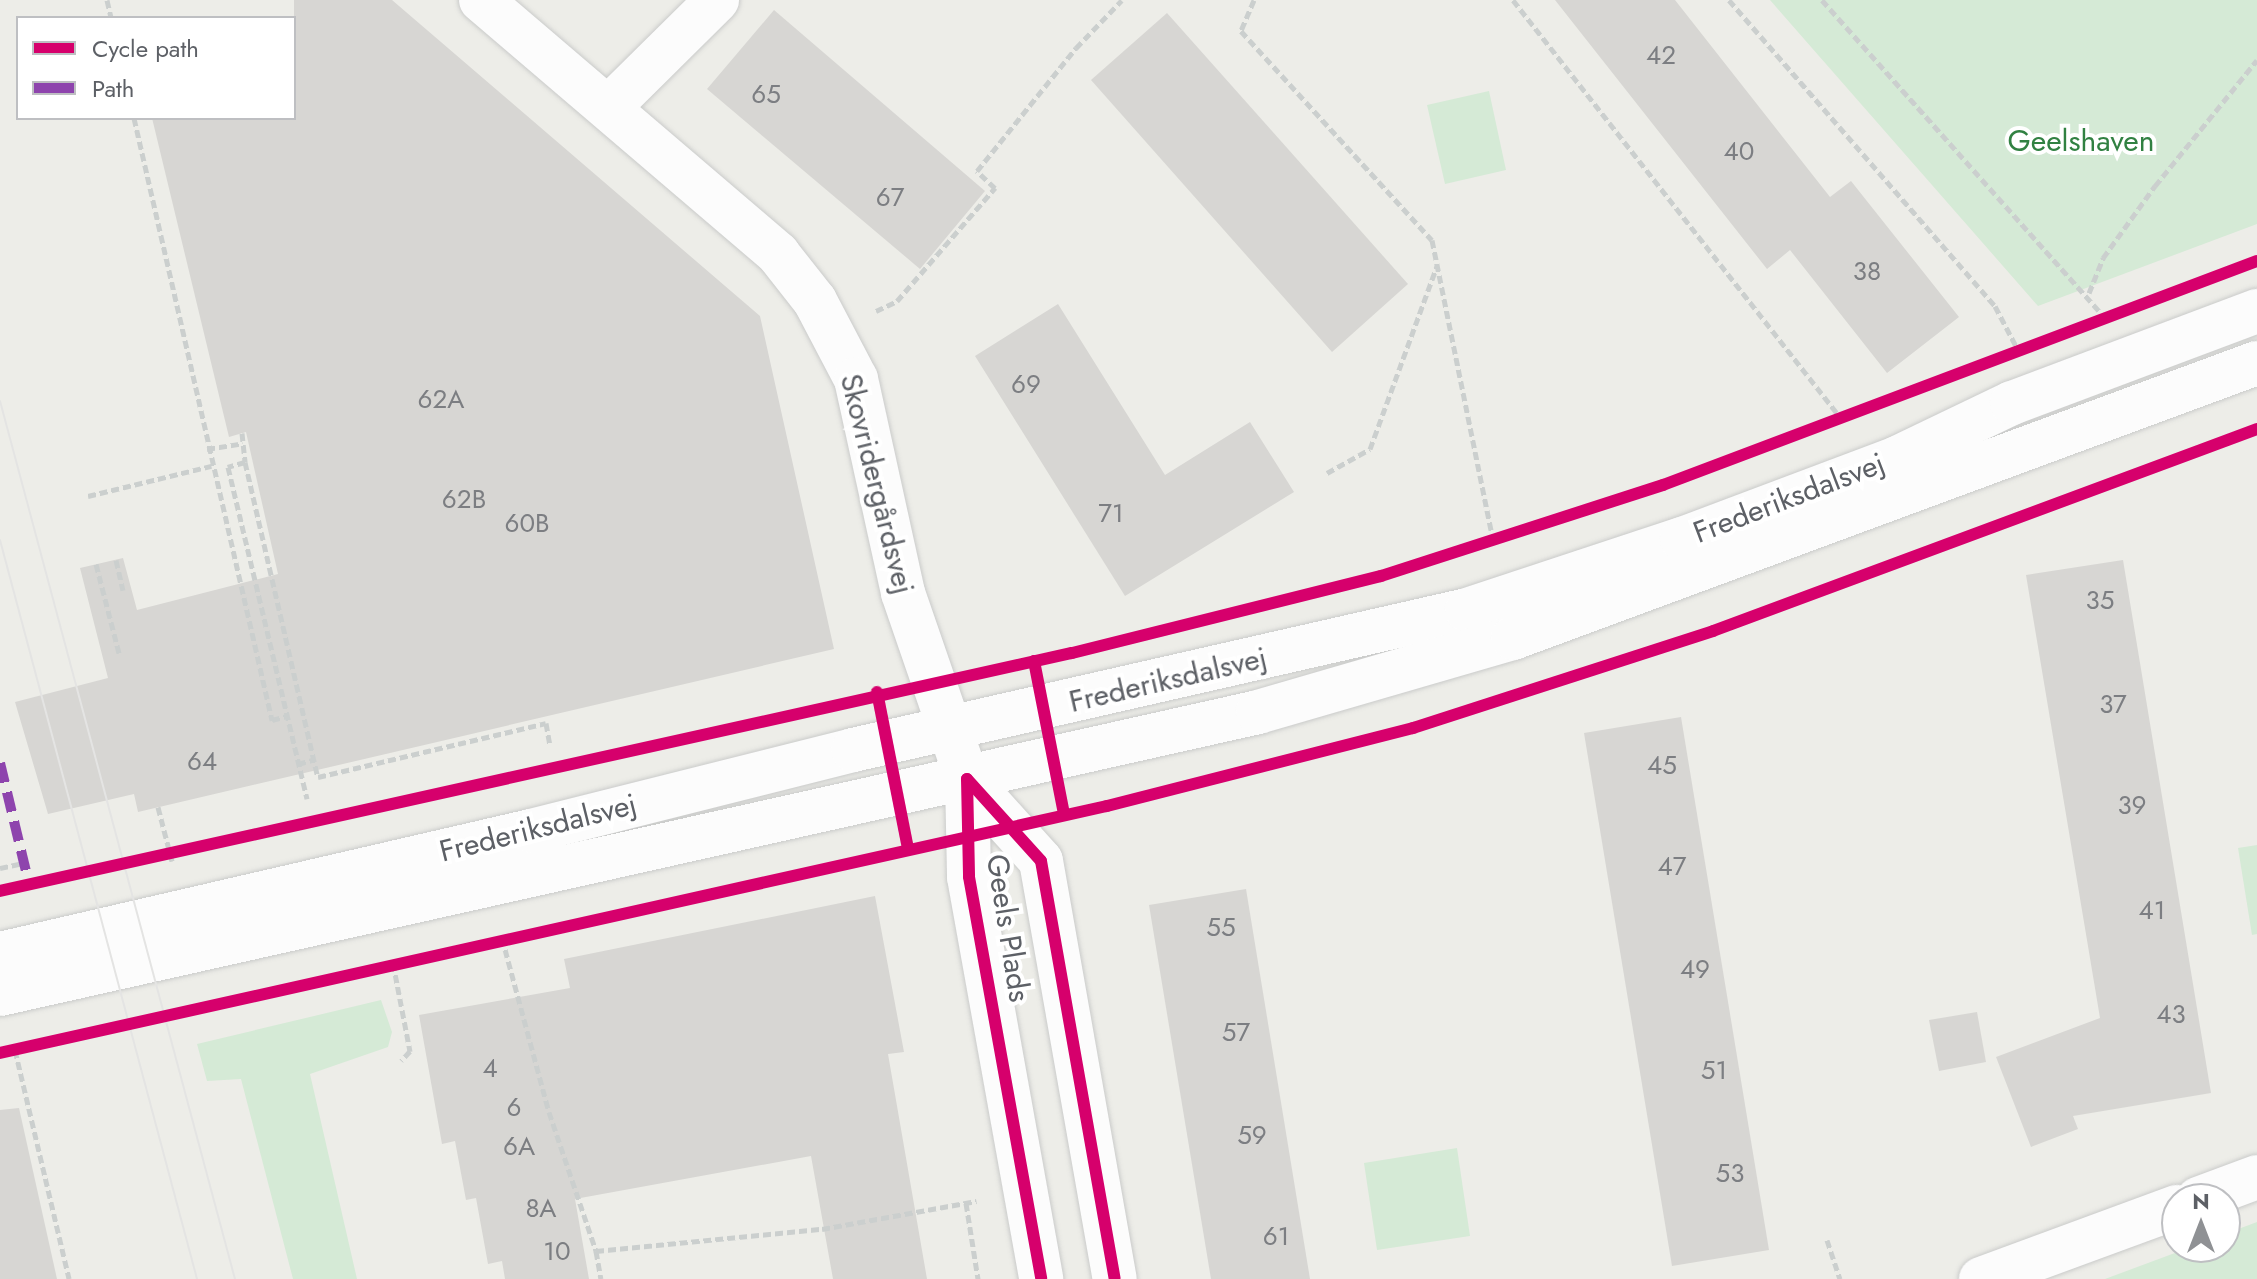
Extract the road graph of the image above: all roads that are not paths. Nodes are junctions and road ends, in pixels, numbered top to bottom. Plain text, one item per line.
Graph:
1 (481, 0) edge
2 (717, 0) edge
3 (609, 107) junction
4 (2257, 311) edge
5 (2257, 363) edge
6 (950, 729) junction
7 (967, 779) junction
8 (0, 954) edge
9 (0, 994) edge
10 (2161, 1213) edge
11 (1041, 1279) edge
12 (1115, 1279) edge
13 (1981, 1279) edge

1 - 3 street, Skovridergårdsvej
2 - 3 street
3 - 6 street, Skovridergårdsvej
4 - 6 street, Frederiksdalsvej
5 - 7 street, Frederiksdalsvej
6 - 7 street, Skovridergårdsvej
6 - 8 street, Frederiksdalsvej
7 - 9 street, Frederiksdalsvej
7 - 11 street, Geels Plads
7 - 12 street, Geels Plads
10 - 13 street

